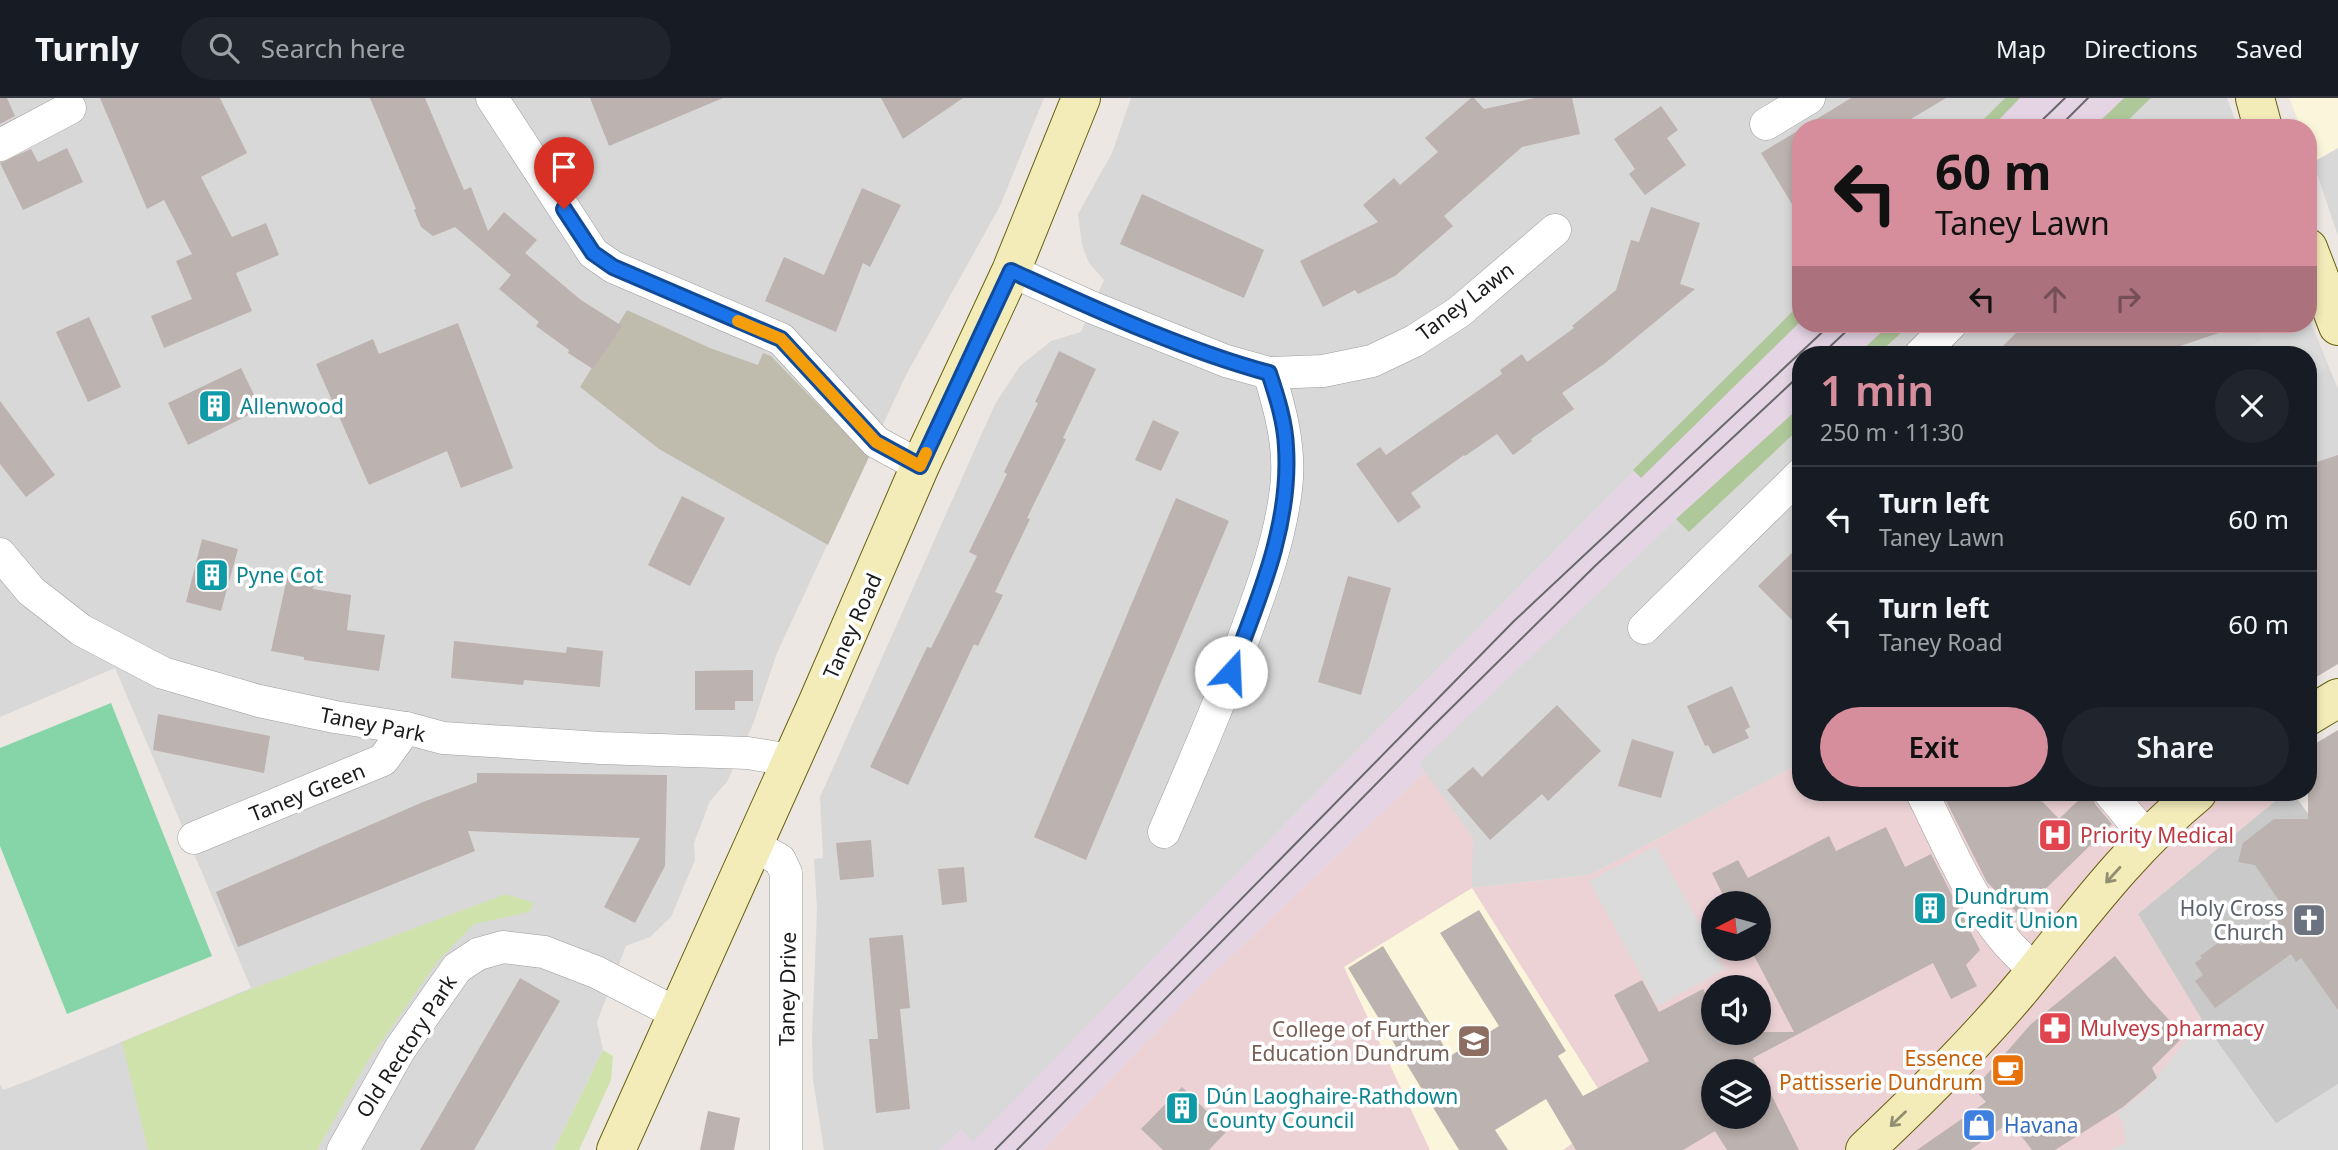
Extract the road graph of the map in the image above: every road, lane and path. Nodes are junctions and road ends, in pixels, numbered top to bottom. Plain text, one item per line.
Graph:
1 (492, 98) edge
2 (1081, 98) edge
3 (1809, 98) edge
4 (2255, 98) edge
5 (70, 107) dead end
6 (2261, 119) edge
7 (1766, 124) dead end
8 (0, 145) edge
9 (1555, 230) dead end
10 (1011, 271) junction
11 (2317, 271) edge
12 (2338, 326) edge
13 (1942, 333) edge
14 (1929, 346) edge
15 (1269, 373) junction
16 (920, 466) junction
17 (1792, 483) edge
18 (0, 554) edge
19 (1644, 628) dead end
20 (2338, 698) edge
21 (2317, 711) edge
22 (406, 728) junction
23 (790, 760) junction
24 (1926, 801) edge
25 (2117, 801) edge
26 (2187, 801) edge
27 (1164, 832) dead end
28 (194, 838) dead end
29 (2148, 839) junction
30 (753, 845) junction
31 (2036, 970) junction
32 (676, 1013) junction
33 (342, 1150) edge
34 (615, 1150) edge
35 (786, 1150) edge
36 (1866, 1150) edge

1 - 16 street
2 - 10 main road, Taney Road
3 - 7 street
4 - 6 main road
5 - 8 street
9 - 15 street, Taney Lawn
10 - 15 street, Taney Lawn
10 - 16 main road, Taney Road
11 - 12 main road
13 - 14 street
15 - 27 street
16 - 23 main road, Taney Road
17 - 19 street
18 - 22 street, Taney Park
20 - 21 main road
22 - 23 street, Taney Park
22 - 28 street, Taney Green
23 - 30 main road, Taney Road
24 - 31 street
25 - 29 street
26 - 29 main road
29 -> 31 main road
30 - 32 main road, Taney Road
30 - 35 street, Taney Drive
31 -> 36 main road
32 - 33 street, Old Rectory Park
32 - 34 main road, Taney Road

